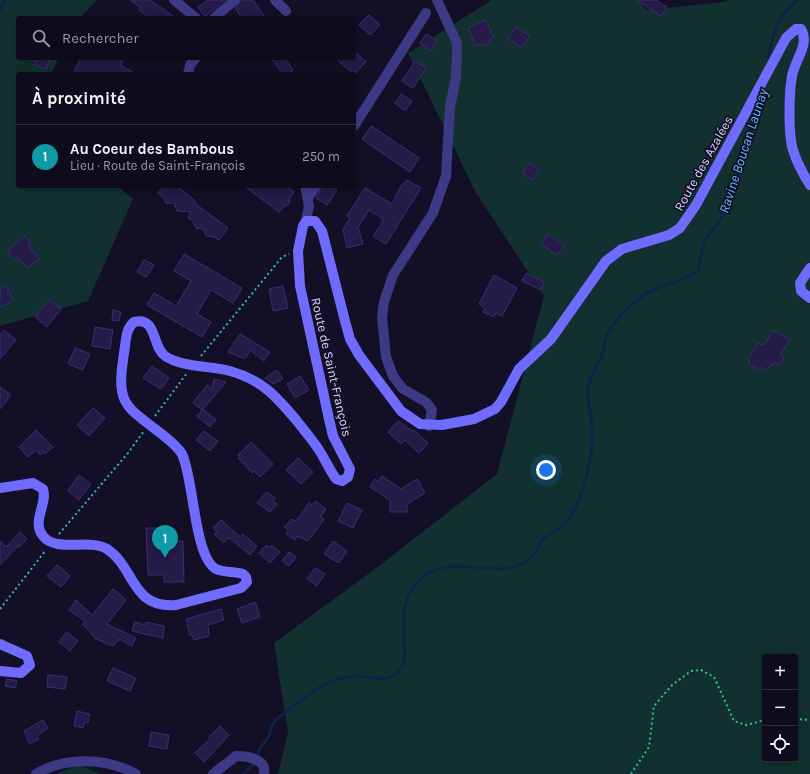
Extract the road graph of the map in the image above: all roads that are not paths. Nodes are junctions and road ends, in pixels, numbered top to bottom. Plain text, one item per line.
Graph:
1 (174, 0) edge
2 (235, 0) edge
3 (275, 0) edge
4 (437, 0) edge
5 (286, 12) dead end
6 (426, 13) dead end
7 (194, 16) edge
8 (216, 16) edge
9 (194, 60) edge
10 (188, 72) edge
11 (356, 123) edge
12 (810, 186) edge
13 (306, 188) edge
14 (315, 188) edge
15 (308, 198) junction
16 (306, 221) junction
17 (810, 268) edge
18 (810, 298) edge
19 (429, 426) junction
20 (0, 488) edge
21 (0, 644) edge
22 (0, 671) edge
23 (36, 774) edge
24 (136, 774) edge
25 (213, 774) edge
26 (264, 774) edge

1 - 7 street
2 - 8 street
3 - 5 street
4 - 19 street
6 - 11 street
9 - 10 street
12 - 19 main road, Route des Azalées
13 - 15 street
14 - 15 street
15 - 16 street
16 - 19 main road, Route de Saint-François
16 - 20 main road, Route de Saint-François
17 - 18 main road
21 - 22 main road
23 - 24 street
25 - 26 street

